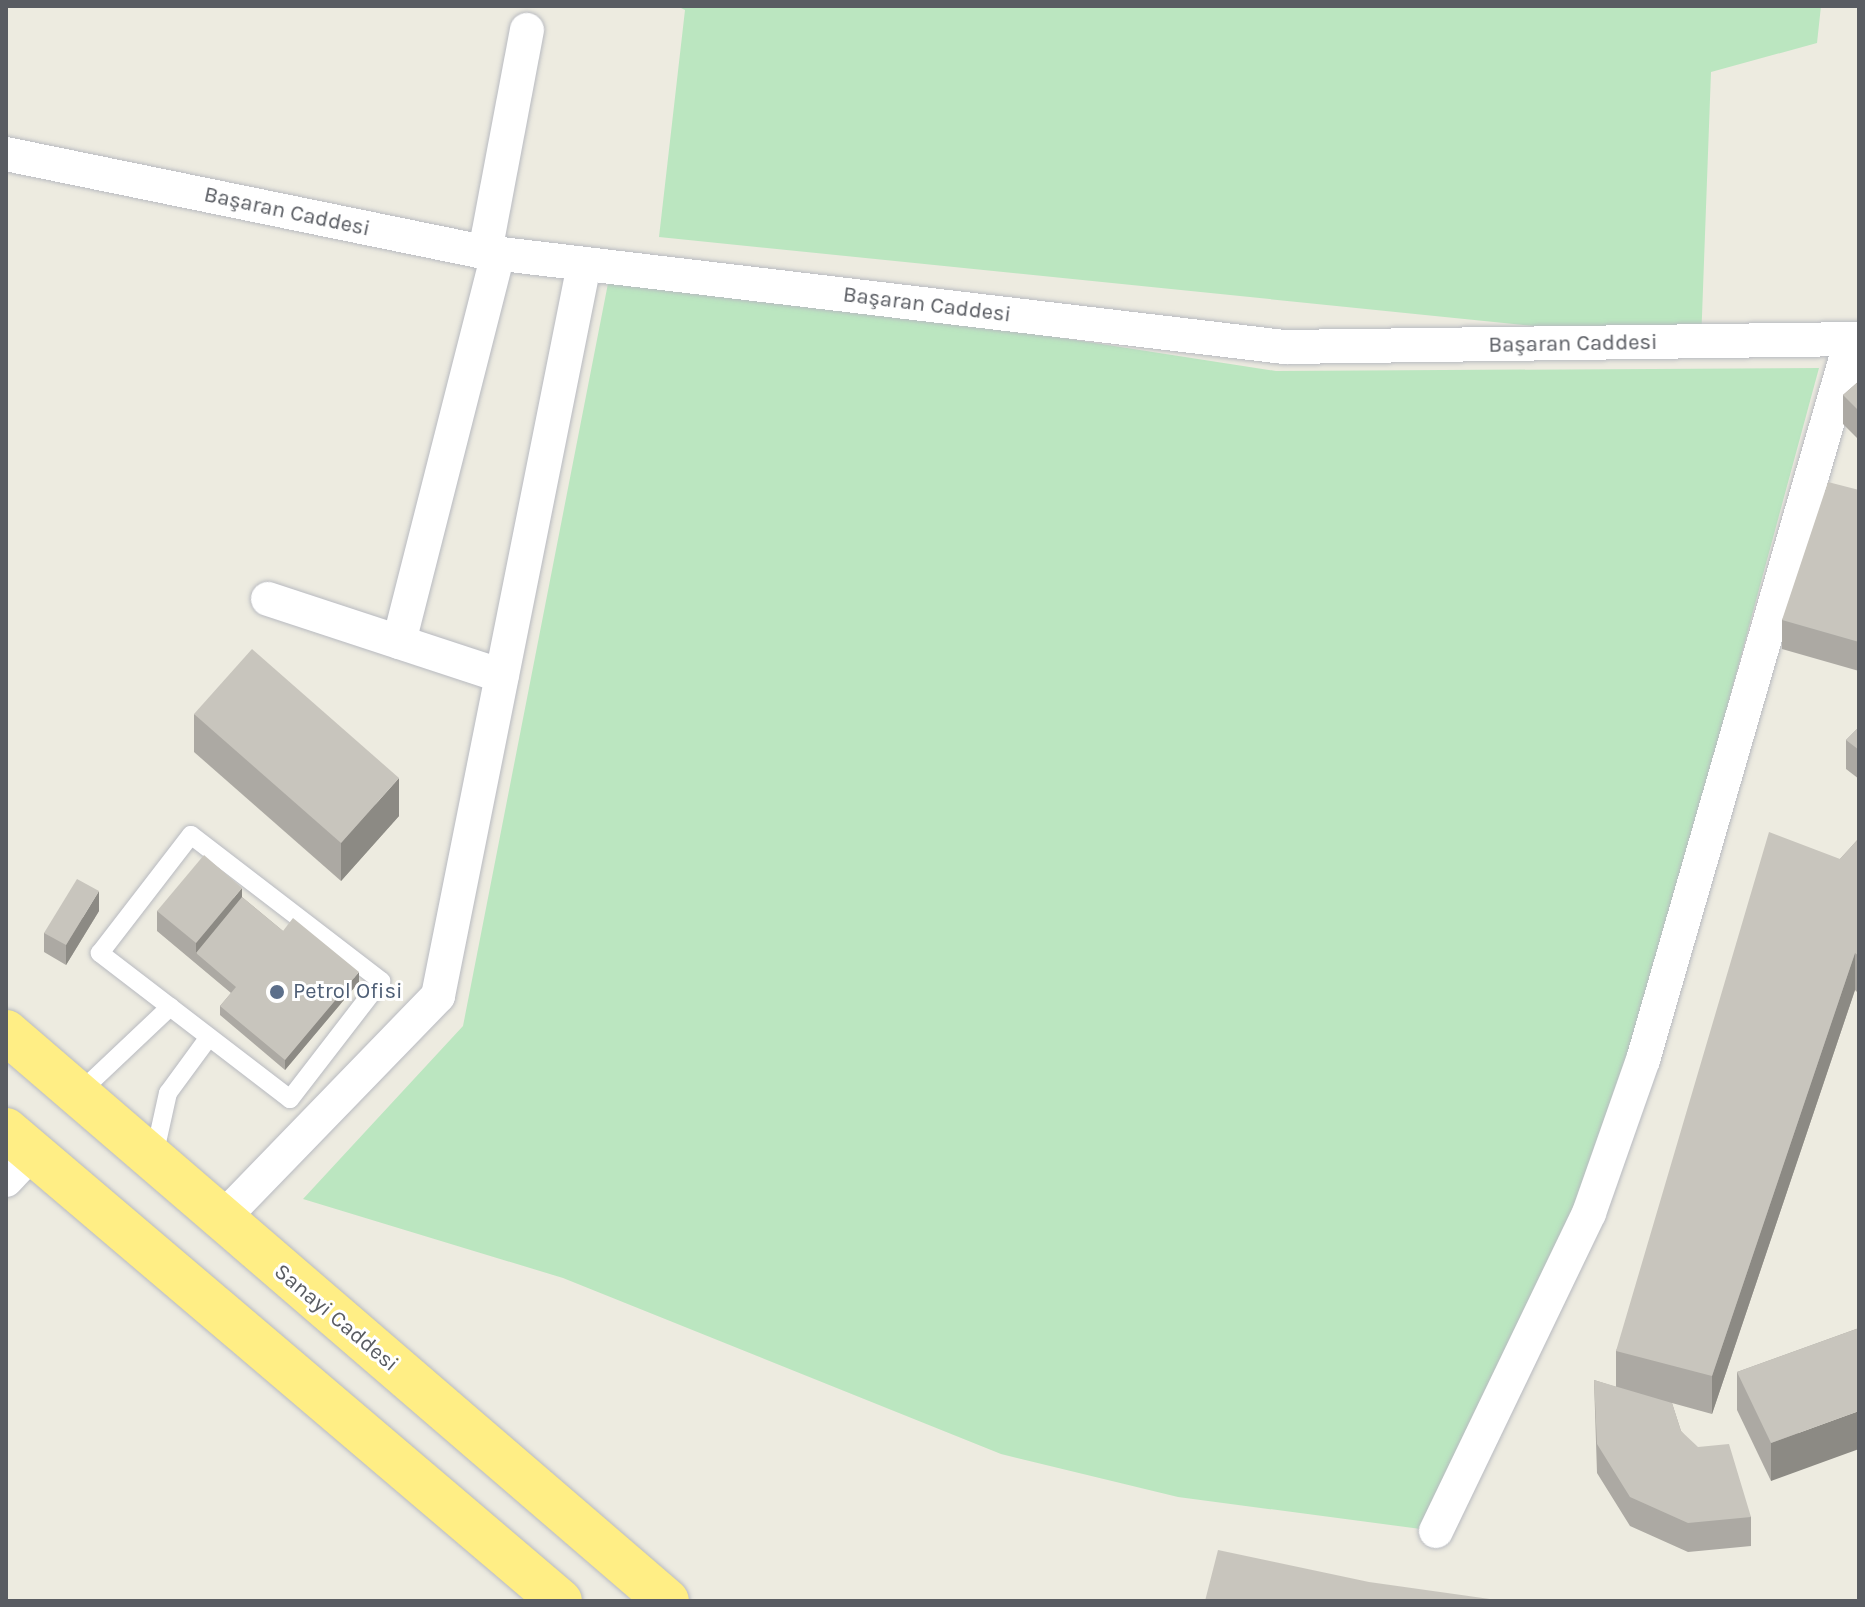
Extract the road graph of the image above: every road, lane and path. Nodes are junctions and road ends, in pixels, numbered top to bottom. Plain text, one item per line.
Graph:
1 (527, 30) dead end
2 (6, 154) edge
3 (491, 253) junction
4 (584, 265) junction
5 (1855, 340) edge
6 (268, 599) dead end
7 (399, 642) junction
8 (502, 676) junction
9 (170, 1007) junction
10 (6, 1032) edge
11 (209, 1037) junction
12 (78, 1094) junction
13 (15, 1154) edge
14 (154, 1159) junction
15 (221, 1220) junction
16 (1436, 1531) dead end
17 (560, 1601) edge
18 (667, 1601) edge

1 - 3 street
2 - 3 street, Başaran Caddesi
3 - 4 street, Başaran Caddesi
3 - 7 street
4 - 5 street, Başaran Caddesi
4 - 8 street
5 - 16 street
6 - 7 street
7 - 8 street
8 - 15 street
9 - 11 lane
9 - 11 lane
9 - 12 lane
10 - 12 highway, Sanayi Caddesi
11 - 14 lane
12 - 14 highway, Sanayi Caddesi
13 - 17 highway
14 - 15 highway, Sanayi Caddesi
15 - 18 highway, Sanayi Caddesi

